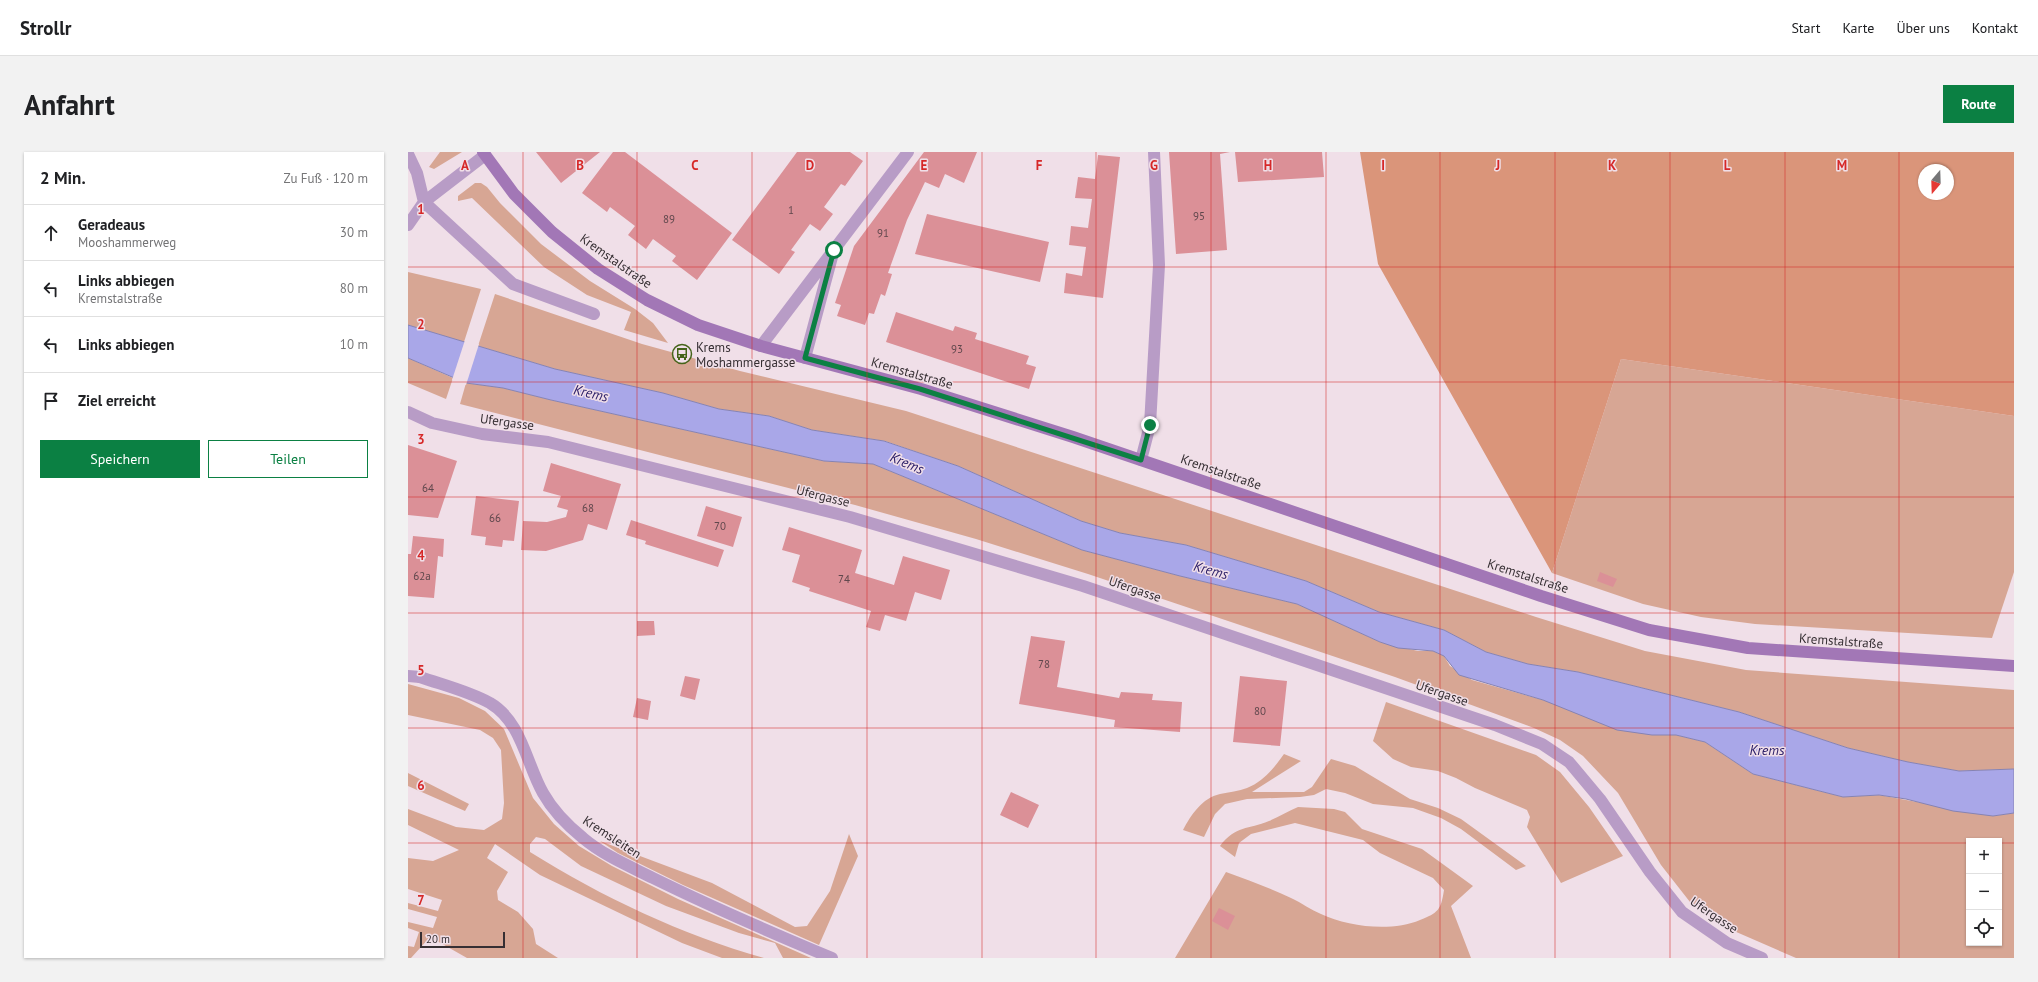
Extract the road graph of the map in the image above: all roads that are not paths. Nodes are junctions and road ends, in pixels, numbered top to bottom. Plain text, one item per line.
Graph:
1 (908, 152) edge
2 (1154, 152) edge
3 (408, 154) edge
4 (484, 154) edge
5 (424, 202) junction
6 (408, 225) edge
7 (834, 250) junction
8 (594, 314) dead end
9 (761, 346) junction
10 (805, 358) junction
11 (408, 412) edge
12 (1141, 460) junction
13 (2014, 666) edge
14 (414, 676) edge
15 (832, 958) edge
16 (1762, 958) edge

1 - 7 street
2 - 12 street
3 - 5 street
4 - 5 street
4 - 9 main road, Kremstalstraße
5 - 6 street
5 - 8 street
7 - 9 street
7 - 10 street
9 - 10 main road, Kremstalstraße
10 - 12 main road, Kremstalstraße
11 - 16 street, Ufergasse
12 - 13 main road, Kremstalstraße
14 - 15 street, Kremsleiten

